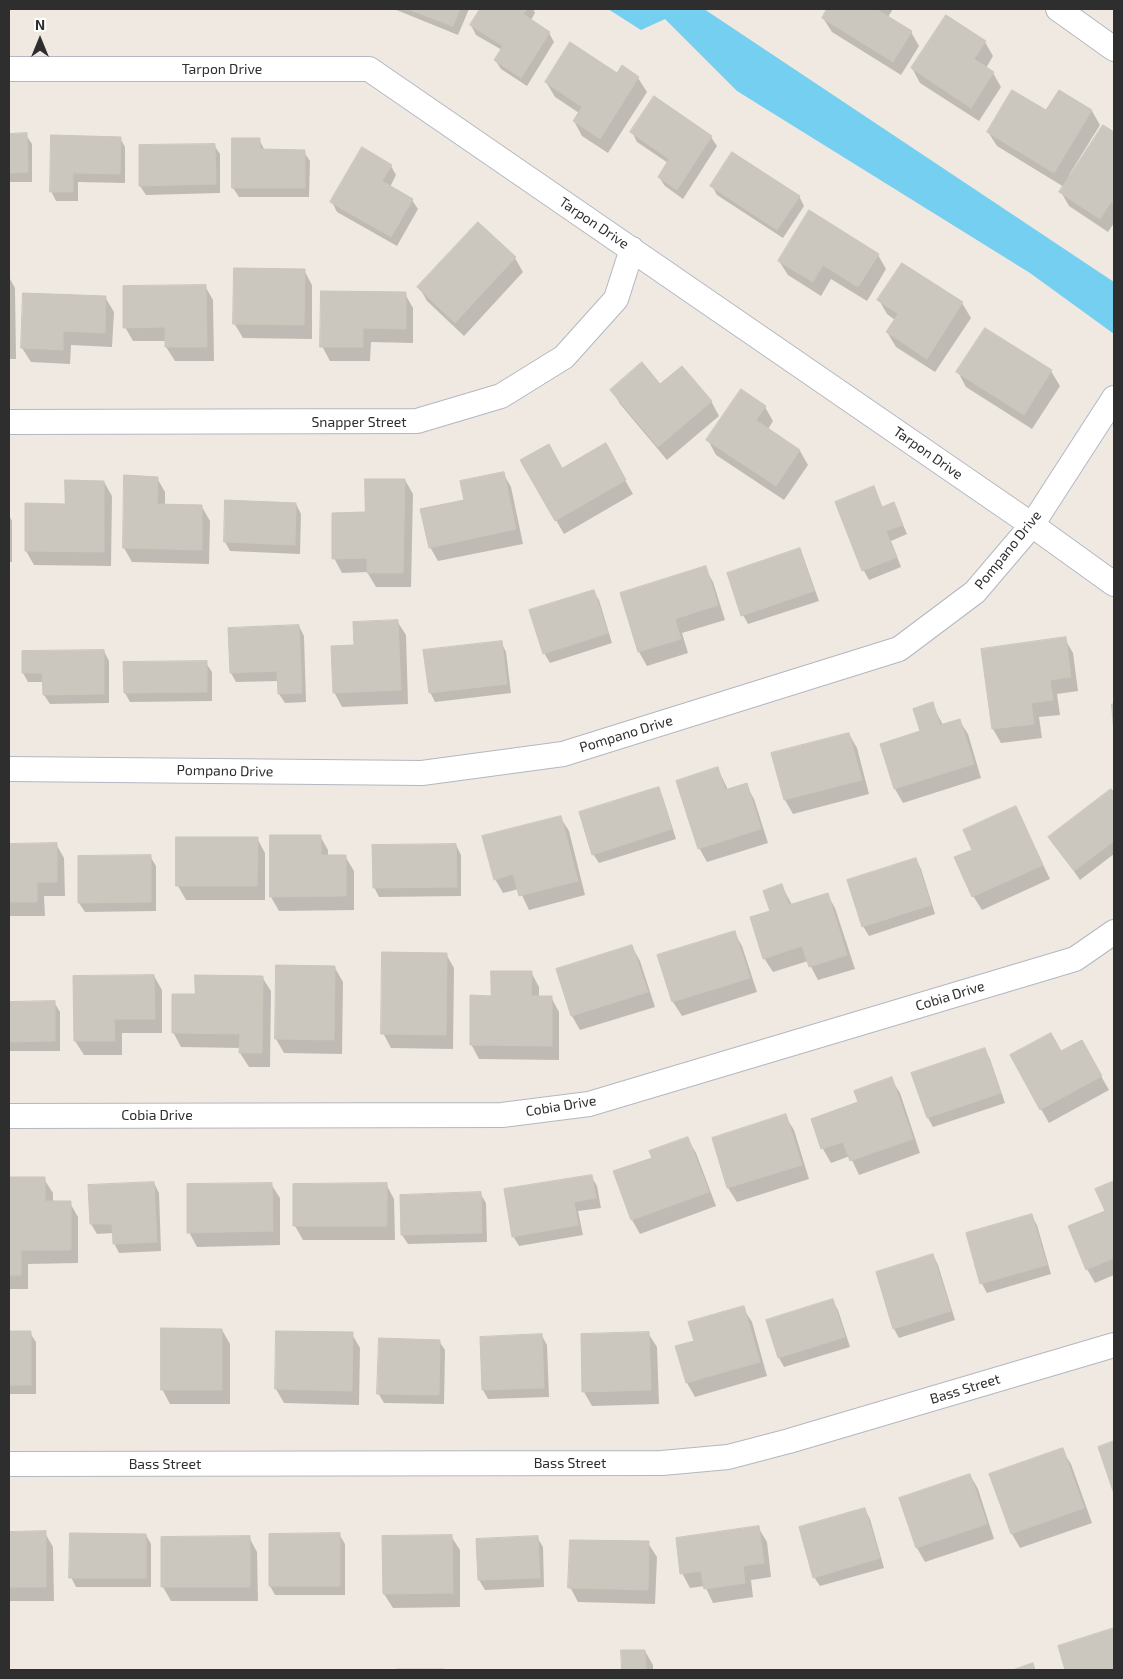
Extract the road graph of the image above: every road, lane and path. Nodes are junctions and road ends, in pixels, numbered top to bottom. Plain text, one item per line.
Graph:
1 (1058, 9) edge
2 (1114, 49) edge
3 (9, 69) edge
4 (632, 249) junction
5 (1114, 398) edge
6 (9, 422) edge
7 (1032, 524) junction
8 (1114, 584) edge
9 (9, 769) edge
10 (1114, 932) edge
11 (9, 1116) edge
12 (1114, 1345) edge
13 (9, 1464) edge

1 - 2 street
3 - 4 street, Tarpon Drive
4 - 6 street, Snapper Street
4 - 7 street, Tarpon Drive
5 - 7 street, Pompano Drive
7 - 8 street, Tarpon Drive
7 - 9 street, Pompano Drive
10 - 11 street, Cobia Drive
12 - 13 street, Bass Street

